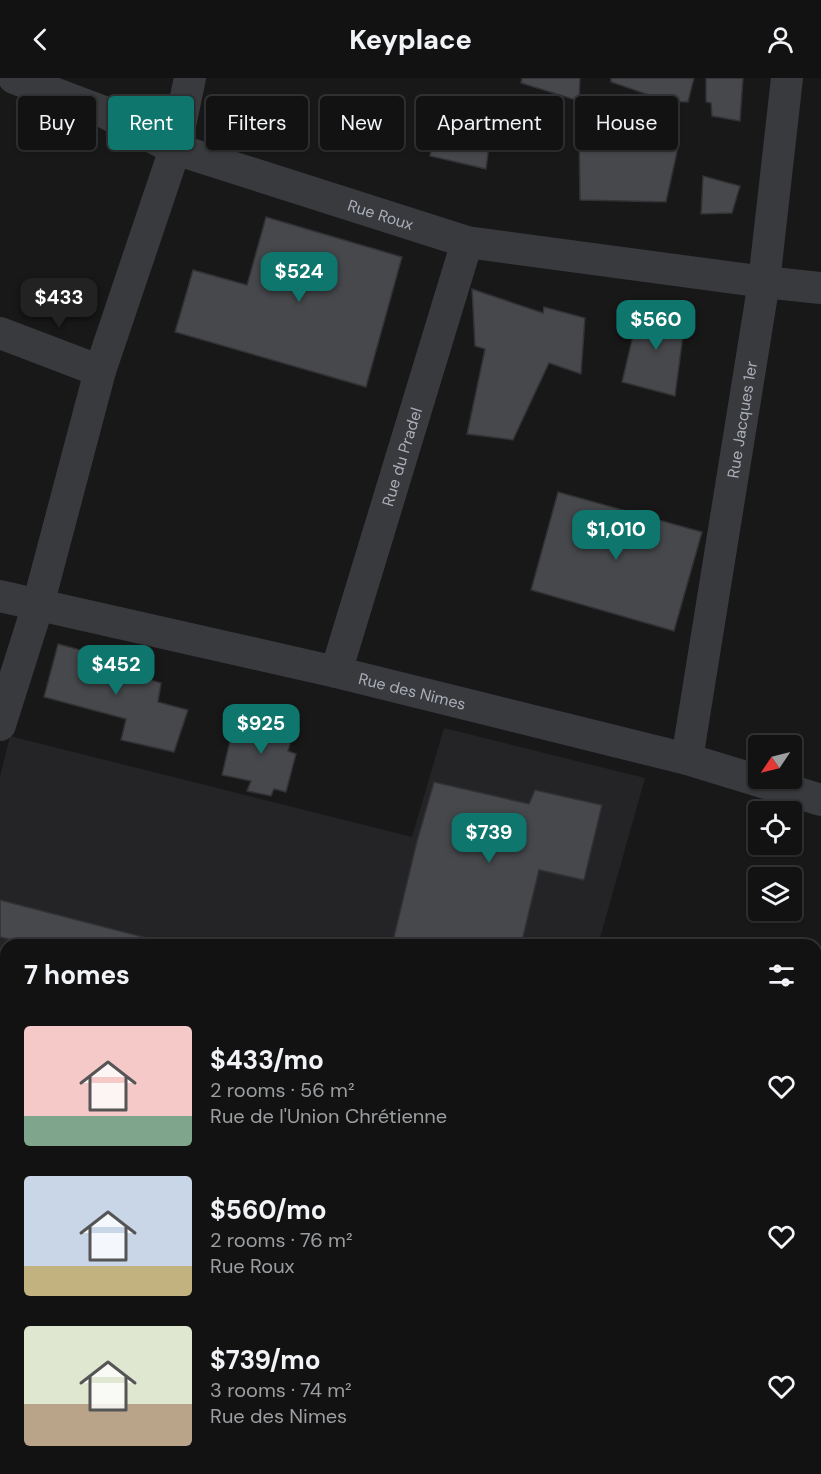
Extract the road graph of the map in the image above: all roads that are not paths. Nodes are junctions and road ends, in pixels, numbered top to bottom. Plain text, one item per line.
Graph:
1 (14, 78) edge
2 (190, 78) edge
3 (787, 78) edge
4 (186, 96) edge
5 (108, 114) edge
6 (175, 150) edge
7 (178, 150) edge
8 (467, 242) junction
9 (764, 282) junction
10 (821, 288) edge
11 (0, 333) edge
12 (100, 371) junction
13 (0, 596) edge
14 (38, 605) junction
15 (336, 672) junction
16 (0, 725) edge
17 (687, 759) junction
18 (821, 800) edge

1 - 5 street, Rue Roux
2 - 4 street
3 - 9 street, Rue Jacques 1er
6 - 12 street
7 - 8 street, Rue Roux
8 - 9 street, Rue Roux
8 - 15 street, Rue du Pradel
9 - 10 street, Rue Roux
9 - 17 street, Rue Jacques 1er
11 - 12 street
12 - 14 street
13 - 14 street, Rue des Nimes
14 - 15 street, Rue des Nimes
14 - 16 street
15 - 17 street, Rue des Nimes
17 - 18 street, Rue des Nimes

